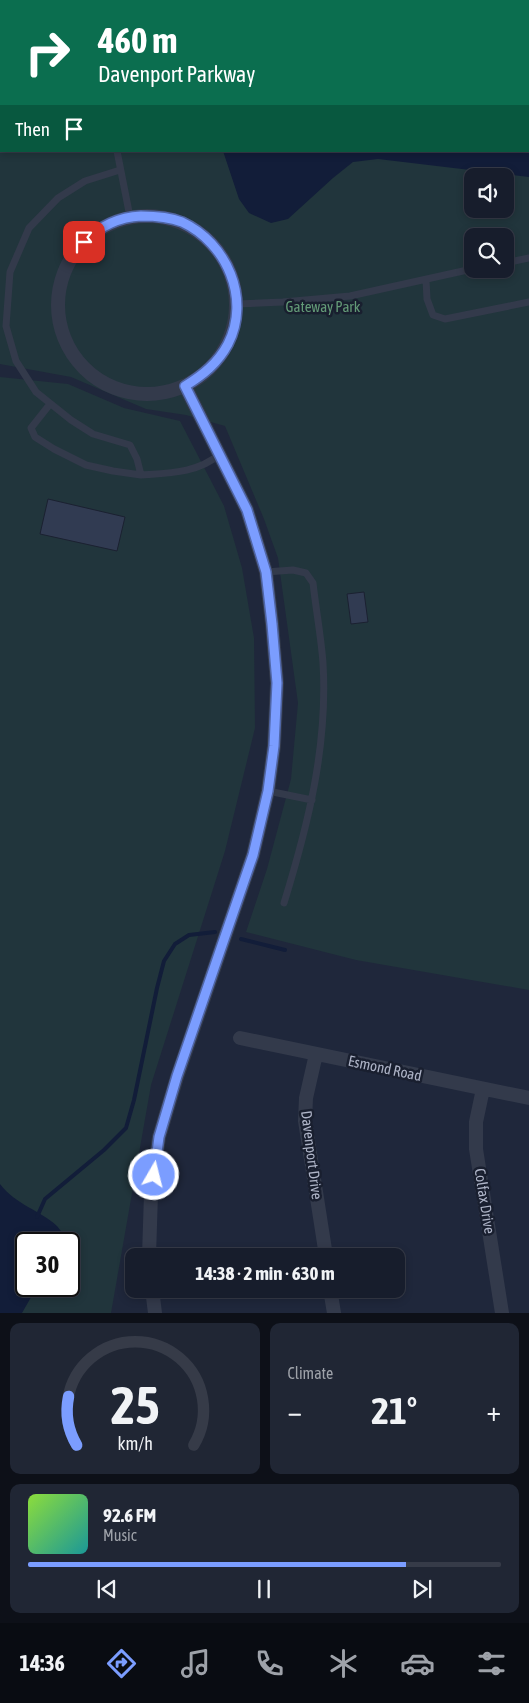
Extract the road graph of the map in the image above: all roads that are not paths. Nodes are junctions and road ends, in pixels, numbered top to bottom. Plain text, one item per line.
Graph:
1 (117, 152) edge
2 (120, 170) junction
3 (130, 217) junction
4 (529, 258) edge
5 (514, 260) edge
6 (464, 270) edge
7 (426, 280) junction
8 (529, 302) edge
9 (237, 304) junction
10 (185, 386) junction
11 (50, 404) junction
12 (220, 454) junction
13 (141, 475) junction
14 (266, 572) junction
15 (268, 791) junction
16 (312, 800) junction
17 (284, 903) dead end
18 (240, 1038) dead end
19 (316, 1054) junction
20 (483, 1089) junction
21 (529, 1098) edge
22 (149, 1248) edge
23 (325, 1248) edge
24 (153, 1298) edge
25 (332, 1298) edge
26 (155, 1313) edge
27 (334, 1313) edge
28 (502, 1313) edge

1 - 2 lane
2 - 3 lane
2 - 11 lane
3 - 9 street
3 - 10 street
4 - 5 lane
6 - 7 lane
7 - 8 lane
7 - 9 lane
9 - 10 street
10 - 12 street
11 - 13 lane
11 - 13 lane
12 - 13 lane
12 - 14 street
14 - 15 street
14 - 16 lane
15 - 16 lane
15 - 22 street
16 - 17 lane
18 - 19 street, Esmond Road
19 - 20 street, Esmond Road
19 - 23 street, Davenport Drive
20 - 21 street, Esmond Road
20 - 28 street, Colfax Drive
24 - 26 street
25 - 27 street

